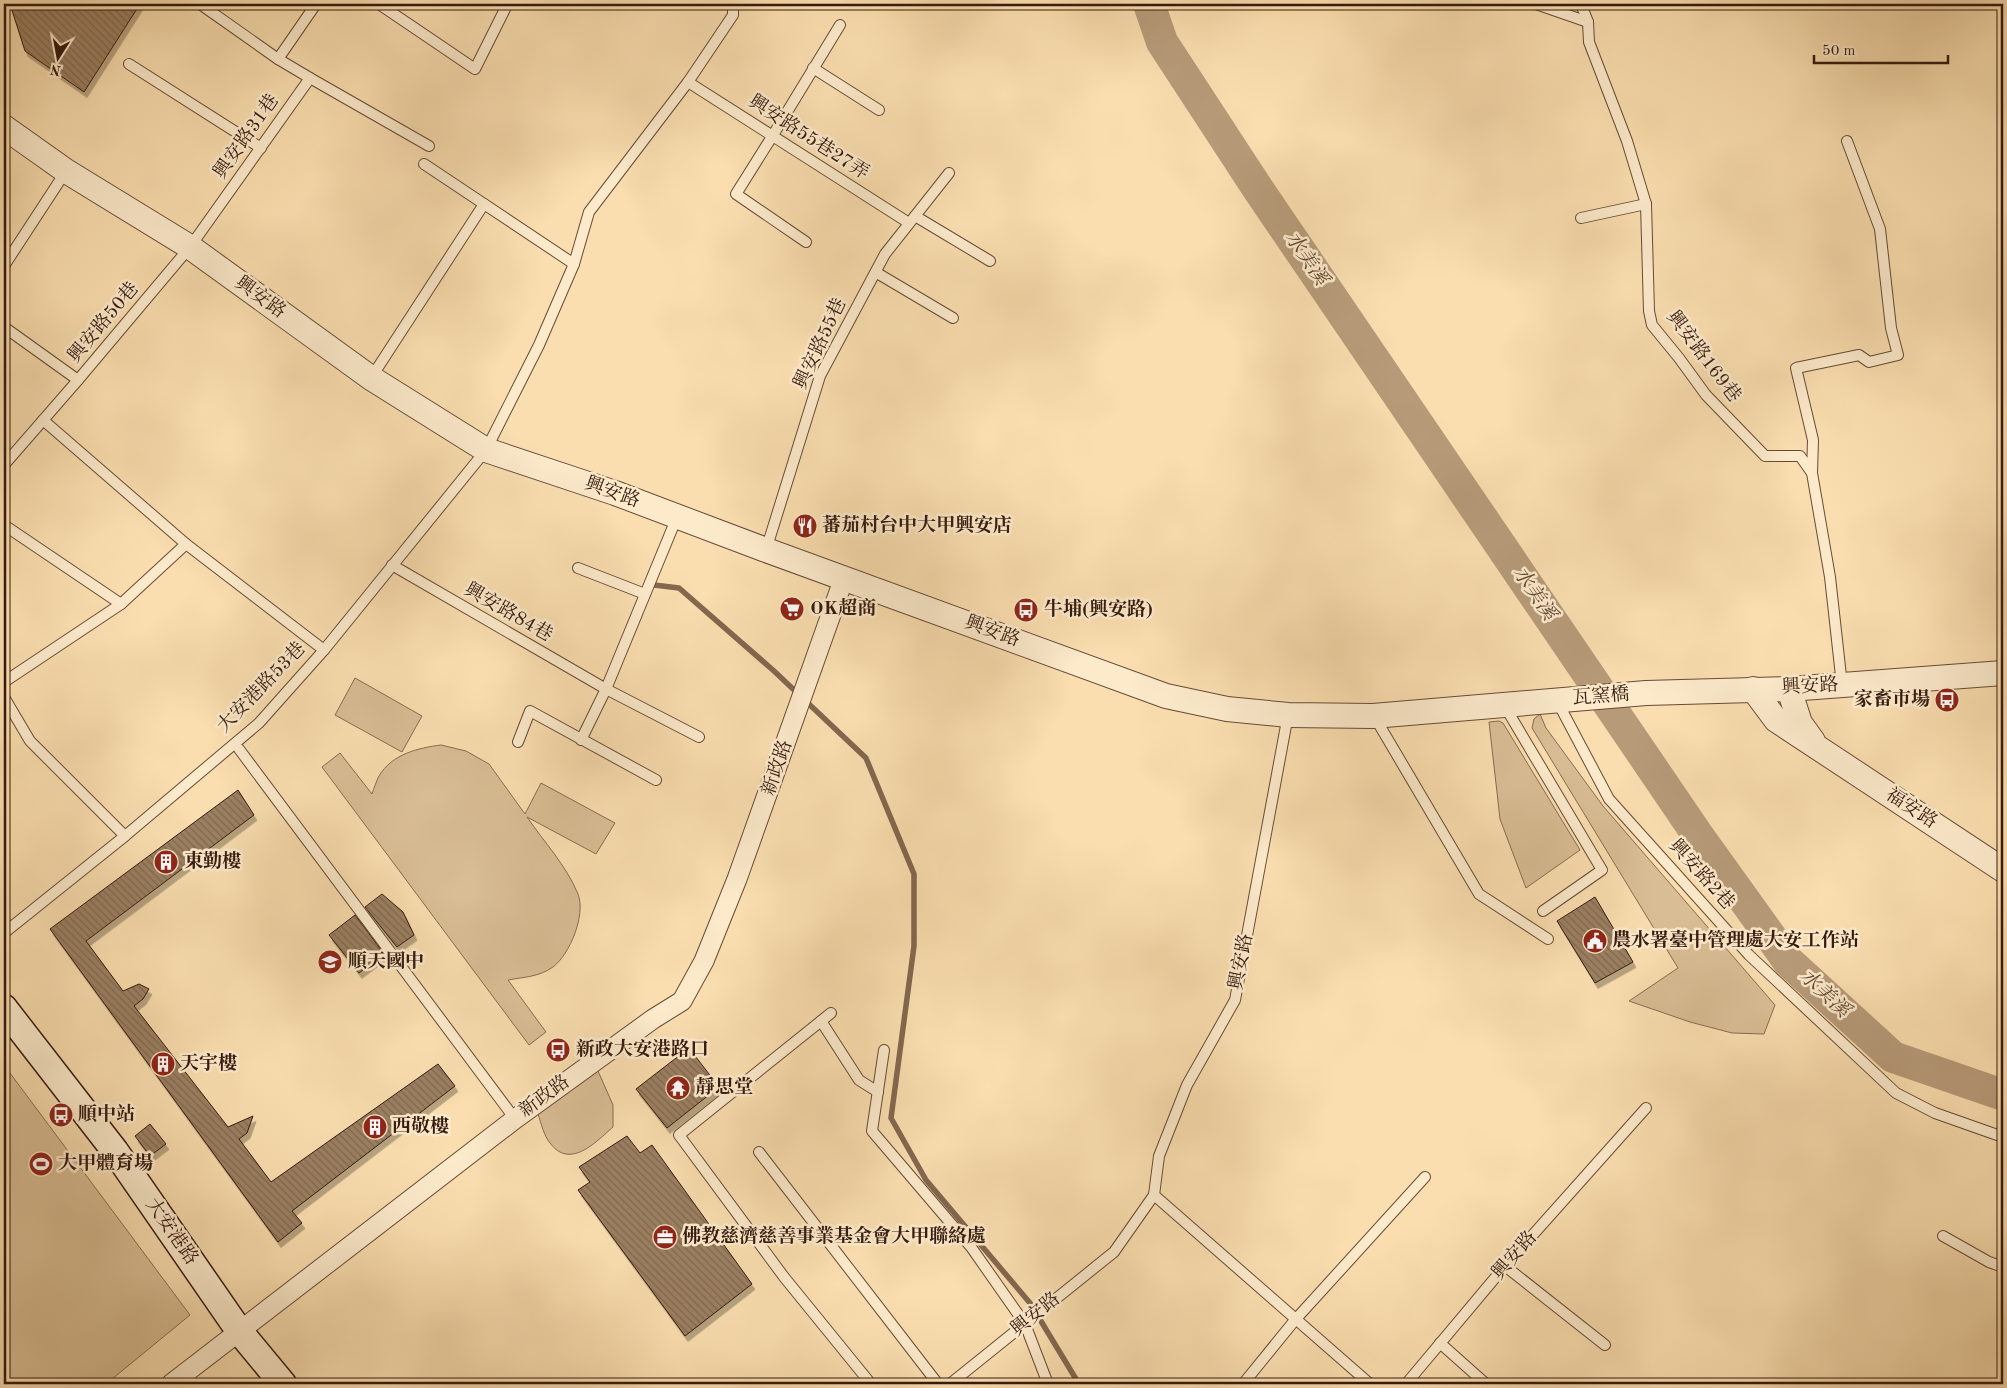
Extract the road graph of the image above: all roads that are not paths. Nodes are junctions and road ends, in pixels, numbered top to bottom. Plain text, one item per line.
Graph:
1 (200, 4) edge
2 (316, 4) edge
3 (378, 4) edge
4 (733, 4) edge
5 (1536, 4) edge
6 (1581, 4) edge
7 (505, 9) dead end
8 (1588, 22) junction
9 (840, 25) dead end
10 (278, 59) junction
11 (129, 64) dead end
12 (813, 68) junction
13 (310, 78) junction
14 (688, 82) junction
15 (879, 110) dead end
16 (4, 126) edge
17 (773, 135) junction
18 (1847, 141) dead end
19 (429, 146) dead end
20 (261, 148) junction
21 (424, 164) dead end
22 (66, 170) junction
23 (949, 173) dead end
24 (484, 204) junction
25 (1646, 204) junction
26 (1581, 218) dead end
27 (912, 220) junction
28 (806, 242) dead end
29 (190, 247) junction
30 (990, 261) dead end
31 (574, 264) junction
32 (4, 266) edge
33 (877, 273) junction
34 (953, 318) dead end
35 (4, 327) edge
36 (371, 378) junction
37 (78, 380) junction
38 (42, 420) junction
39 (486, 450) junction
40 (4, 465) edge
41 (1812, 473) junction
42 (677, 517) junction
43 (4, 525) edge
44 (186, 544) junction
45 (766, 550) junction
46 (392, 566) junction
47 (578, 568) dead end
48 (844, 578) junction
49 (645, 594) junction
50 (122, 604) junction
51 (324, 650) junction
52 (2003, 673) edge
53 (4, 682) edge
54 (1842, 686) junction
55 (606, 689) junction
56 (1753, 689) junction
57 (1789, 689) junction
58 (1646, 693) joint
59 (4, 697) edge
60 (1556, 700) junction
61 (1504, 705) junction
62 (1288, 714) junction
63 (1374, 716) junction
64 (699, 737) dead end
65 (581, 740) junction
66 (518, 742) dead end
67 (1819, 748) junction
68 (239, 749) dead end
69 (656, 780) dead end
70 (125, 836) junction
71 (2003, 870) edge
72 (1543, 911) dead end
73 (4, 933) edge
74 (1548, 939) dead end
75 (4, 1008) edge
76 (831, 1013) dead end
77 (820, 1021) junction
78 (884, 1050) dead end
79 (878, 1092) junction
80 (1646, 1108) dead end
81 (515, 1119) junction
82 (2003, 1137) edge
83 (758, 1152) dead end
84 (1425, 1177) dead end
85 (1154, 1196) junction
86 (1943, 1236) dead end
87 (1505, 1266) junction
88 (2003, 1266) edge
89 (1296, 1320) junction
90 (1025, 1324) junction
91 (240, 1332) junction
92 (1440, 1343) junction
93 (1605, 1345) dead end
94 (953, 1383) edge
95 (170, 1384) edge
96 (283, 1384) edge
97 (871, 1384) edge
98 (938, 1384) edge
99 (1048, 1384) edge
100 (1243, 1384) edge
101 (1370, 1384) edge
102 (1406, 1384) edge
103 (1486, 1384) edge

1 - 10 lane
2 - 10 lane
3 - 7 lane
4 - 14 lane, 大安港路53巷
5 - 8 lane
6 - 8 lane, 興安路169巷
8 - 25 lane, 興安路169巷
9 - 12 lane
10 - 13 lane
11 - 20 lane
12 - 15 lane
12 - 17 lane
13 - 19 lane
13 - 20 lane, 興安路31巷
14 - 17 lane, 興安路55巷27弄
14 - 31 lane, 大安港路53巷
16 - 22 street, 興安路
17 - 27 lane, 興安路55巷27弄
17 - 28 lane
18 - 41 lane
20 - 29 lane, 興安路31巷
21 - 24 lane
22 - 29 street, 興安路
22 - 32 lane
23 - 27 lane, 興安路55巷
24 - 31 lane
24 - 36 lane
25 - 26 lane
25 - 41 lane, 興安路169巷
27 - 30 lane, 興安路55巷27弄
27 - 33 lane, 興安路55巷
29 - 36 street, 興安路
29 - 37 lane, 興安路50巷
31 - 39 lane, 大安港路53巷
33 - 34 lane
33 - 45 lane, 興安路55巷
35 - 37 lane
36 - 39 street, 興安路
37 - 38 lane, 興安路50巷
38 - 40 lane, 興安路50巷
38 - 44 lane
39 - 42 street, 興安路
39 - 46 lane, 大安港路53巷
41 - 54 lane
42 - 45 street, 興安路
42 - 49 lane
43 - 50 lane
44 - 50 lane
44 - 51 lane
45 - 48 street, 興安路
46 - 51 lane, 大安港路53巷
46 - 55 lane, 興安路84巷
47 - 49 lane
48 - 62 street, 興安路
48 - 81 street, 新政路
49 - 55 lane
50 - 53 lane
51 - 70 lane, 大安港路53巷
52 - 54 street, 興安路
54 - 57 street, 興安路
55 - 64 lane, 興安路84巷
55 - 65 lane
56 - 57 street, 興安路
56 - 58 street, 興安路
56 - 67 street, 福安路
57 - 67 street, 福安路
58 - 60 street, 瓦窯橋
59 - 70 lane
60 - 61 street, 興安路
60 - 82 lane, 興安路2巷
61 - 63 street, 興安路
61 - 72 lane
62 - 63 street, 興安路
62 - 85 lane, 興安路
63 - 74 lane
65 - 66 lane
65 - 69 lane
67 - 71 street, 福安路
68 - 81 lane
70 - 73 lane, 大安港路53巷
75 - 91 main road, 大安港路
76 - 77 lane
77 - 79 lane
77 - 97 lane
78 - 79 lane
79 - 90 lane
80 - 87 lane, 興安路
81 - 91 street, 新政路
83 - 98 lane
84 - 89 lane
85 - 89 lane
85 - 90 lane, 興安路
86 - 88 lane
87 - 92 lane, 興安路
87 - 93 lane
89 - 100 lane
89 - 101 lane
90 - 94 lane, 興安路
90 - 99 lane
91 - 95 street, 新政路
91 - 96 main road, 大安港路
92 - 102 lane, 興安路
92 - 103 lane

